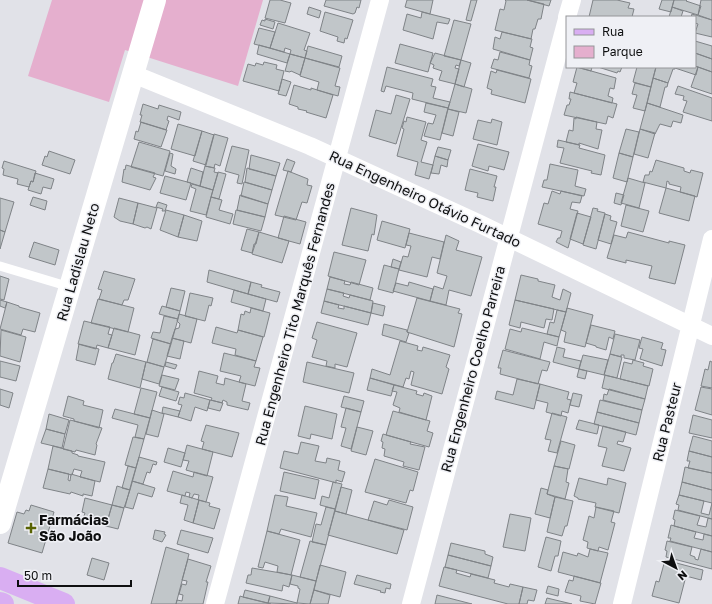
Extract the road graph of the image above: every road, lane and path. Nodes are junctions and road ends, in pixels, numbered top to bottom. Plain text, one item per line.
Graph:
1 (155, 0) edge
2 (380, 0) edge
3 (572, 0) edge
4 (568, 16) edge
5 (566, 22) edge
6 (133, 74) junction
7 (338, 159) junction
8 (508, 238) junction
9 (712, 239) edge
10 (0, 266) edge
11 (70, 287) junction
12 (691, 326) junction
13 (712, 336) edge
14 (0, 523) edge
15 (0, 578) edge
16 (0, 603) edge
17 (3, 604) edge
18 (64, 604) edge
19 (215, 604) edge
20 (411, 604) edge
21 (622, 604) edge

1 - 6 street, Rua Ladislau Neto
2 - 7 street, Rua Engenheiro Tito Marquês Fernandes
3 - 4 street, Rua Engenheiro Coelho Parreira
5 - 8 street, Rua Engenheiro Coelho Parreira
6 - 7 street, Rua Engenheiro Otávio Furtado
6 - 11 street, Rua Ladislau Neto
7 - 8 street, Rua Engenheiro Otávio Furtado
7 - 19 street, Rua Engenheiro Tito Marquês Fernandes
8 - 12 street, Rua Engenheiro Otávio Furtado
8 - 20 street, Rua Engenheiro Coelho Parreira
9 - 12 street, Rua Pasteur
10 - 11 lane
11 - 14 street, Rua Ladislau Neto
12 - 13 street, Rua Engenheiro Otávio Furtado
12 - 21 street, Rua Pasteur
15 - 18 main road
16 - 17 main road

